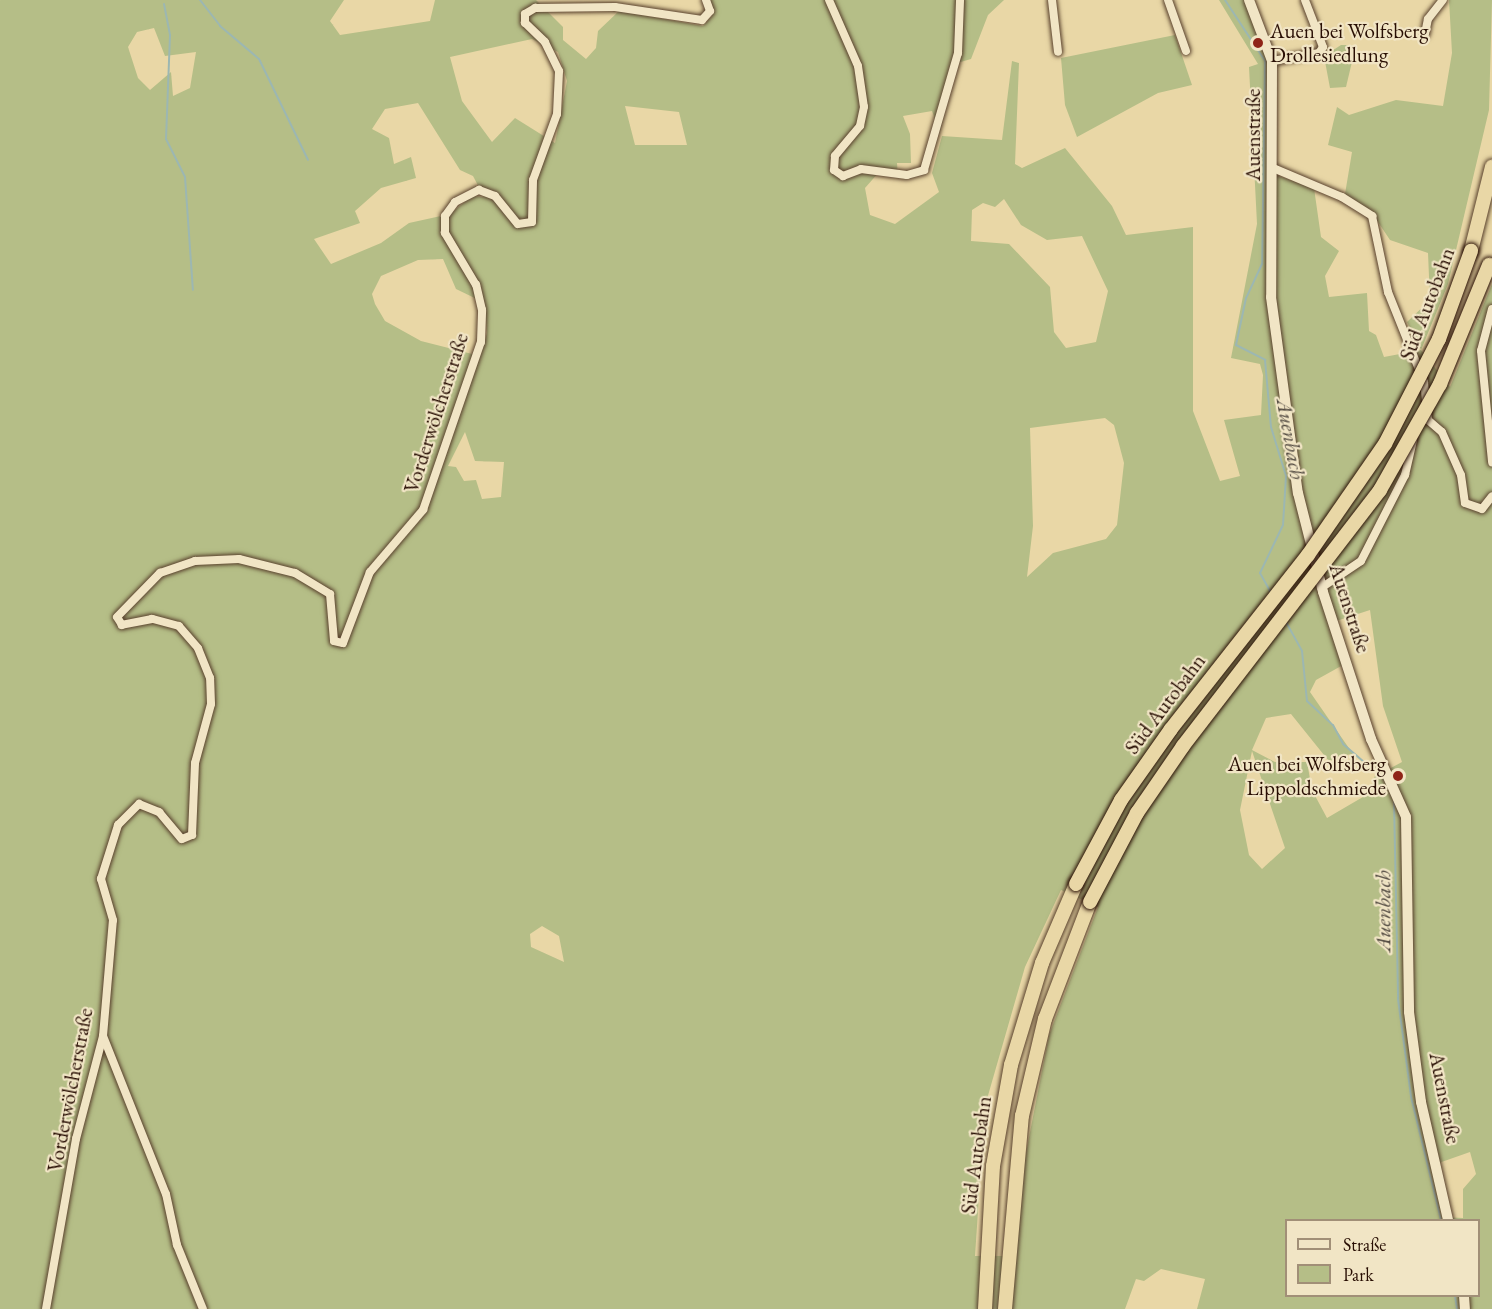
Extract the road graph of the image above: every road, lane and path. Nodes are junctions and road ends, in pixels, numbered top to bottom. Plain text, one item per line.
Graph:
1 (706, 0) edge
2 (829, 0) edge
3 (960, 0) edge
4 (1052, 0) edge
5 (1168, 0) edge
6 (1249, 0) edge
7 (1305, 0) edge
8 (1443, 0) edge
9 (1425, 34) dead end
10 (1186, 51) dead end
11 (1058, 52) dead end
12 (1272, 61) junction
13 (1492, 167) edge
14 (1273, 168) junction
15 (1490, 259) edge
16 (1492, 309) edge
17 (1428, 420) junction
18 (1492, 462) edge
19 (1492, 496) edge
20 (1322, 588) junction
21 (103, 1036) junction
22 (1448, 1219) edge
23 (46, 1309) edge
24 (203, 1309) edge
25 (985, 1309) edge
26 (1005, 1309) edge

1 - 21 street, Vorderwölcherstraße
2 - 3 street
4 - 11 street
5 - 10 street
6 - 12 street, Auenstraße
7 - 12 street
8 - 9 street
12 - 14 street, Auenstraße
13 - 25 highway, Süd Autobahn, bridge
14 - 17 street
14 - 20 street, Auenstraße
15 - 26 highway, Süd Autobahn, bridge
16 - 18 street
17 - 19 street
17 - 20 street
20 - 22 street, Auenstraße
21 - 23 street, Vorderwölcherstraße
21 - 24 street

